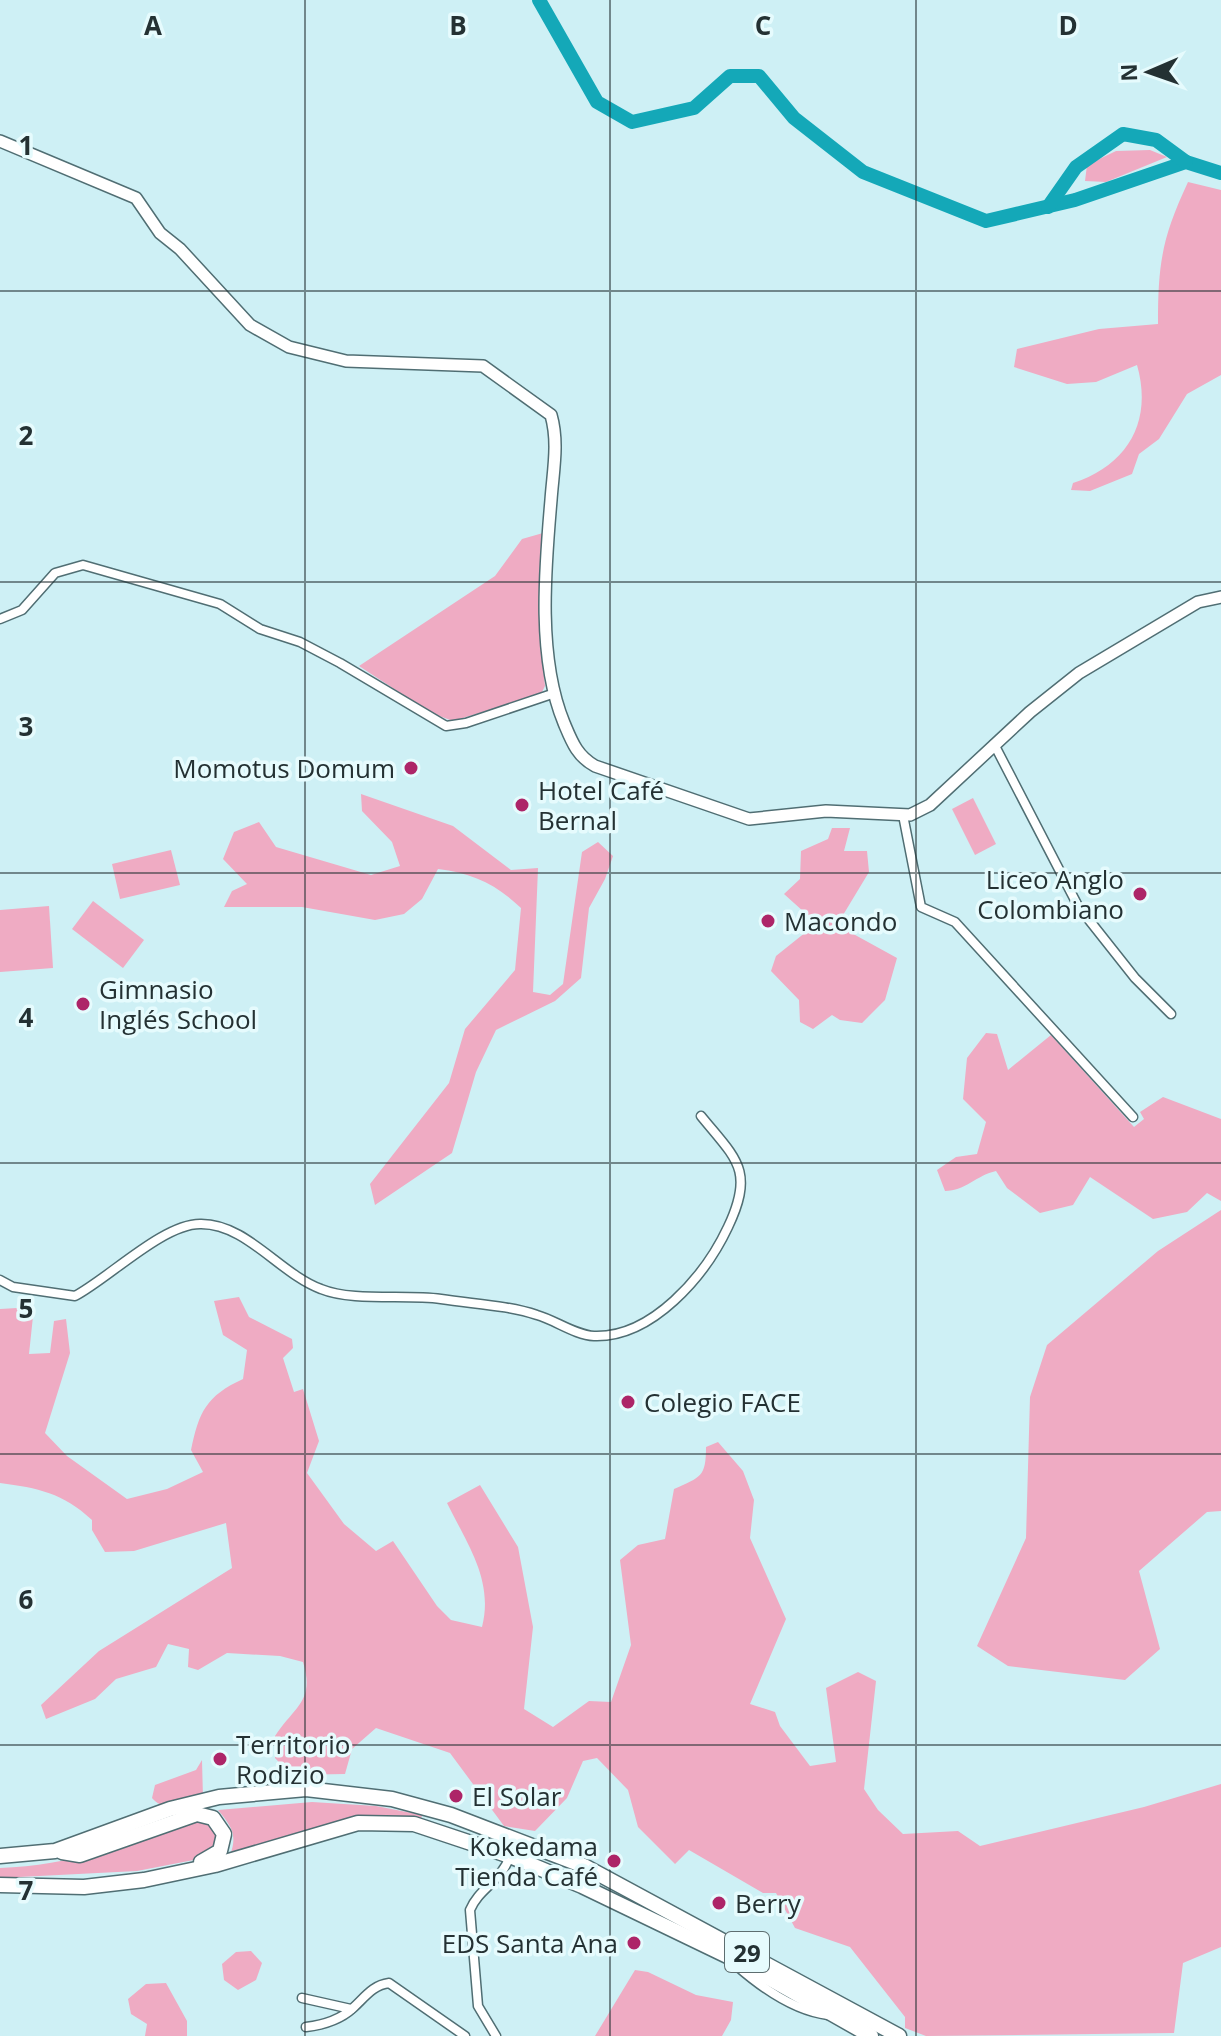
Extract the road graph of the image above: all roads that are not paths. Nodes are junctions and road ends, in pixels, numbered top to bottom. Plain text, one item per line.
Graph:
1 (0, 141) edge
2 (1221, 597) edge
3 (0, 619) edge
4 (552, 694) junction
5 (994, 744) junction
6 (903, 815) junction
7 (1171, 1014) dead end
8 (701, 1116) dead end
9 (1133, 1117) dead end
10 (0, 1280) edge
11 (55, 1851) junction
12 (0, 1856) edge
13 (510, 1856) junction
14 (3, 1886) edge
15 (84, 1887) junction
16 (302, 1998) dead end
17 (352, 2010) junction
18 (306, 2027) dead end
19 (465, 2036) edge
20 (495, 2036) edge
21 (871, 2036) edge
22 (899, 2036) edge

1 - 4 street
2 - 5 street
3 - 4 street
4 - 6 street
5 - 6 street
5 - 7 street
6 - 9 street
8 - 10 street
11 - 12 highway, 29
11 - 15 highway
11 - 22 highway, 29
13 - 15 highway, 29
13 - 20 street
13 - 21 highway, 29
14 - 15 highway, 29
16 - 17 street
17 - 18 street
17 - 19 street

